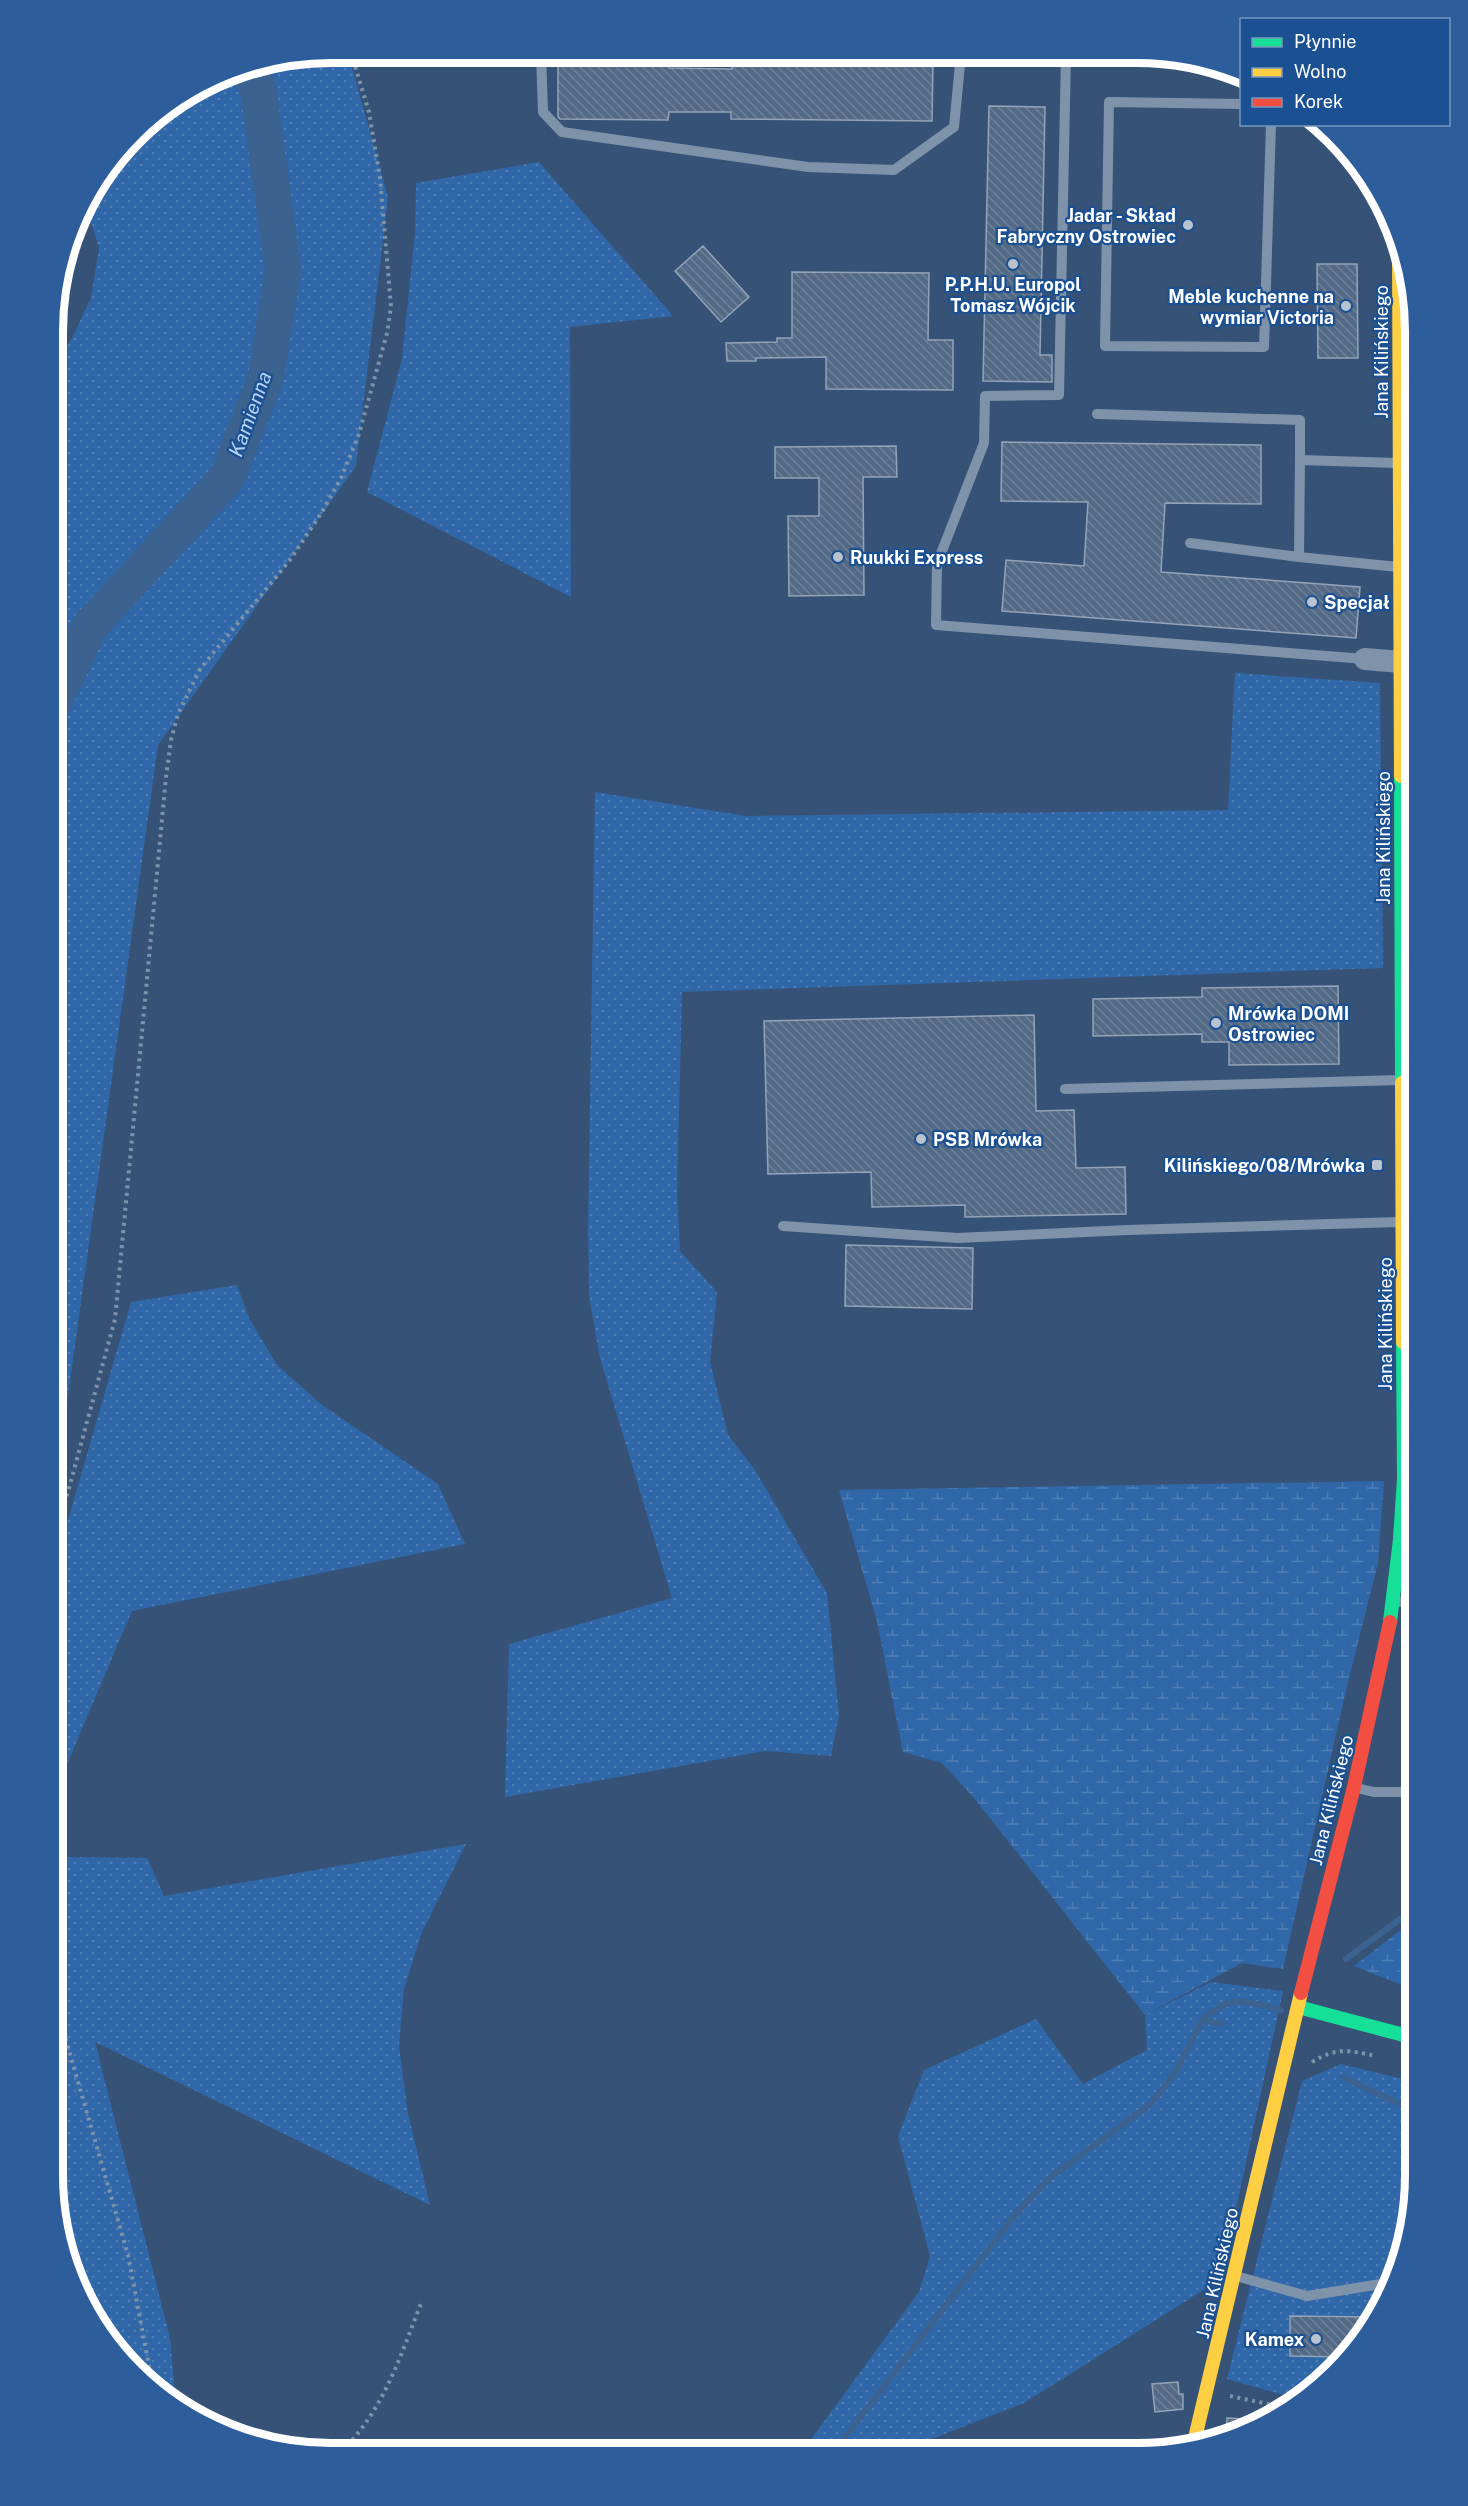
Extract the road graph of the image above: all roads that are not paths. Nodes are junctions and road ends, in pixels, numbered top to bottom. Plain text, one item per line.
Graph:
1 (541, 63) edge
2 (960, 63) edge
3 (1066, 63) edge
4 (1240, 104) edge
5 (1271, 126) edge
6 (1404, 322) edge
7 (1405, 354) edge
8 (1096, 414) dead end
9 (1405, 440) edge
10 (1300, 460) junction
11 (1400, 463) junction
12 (1190, 543) dead end
13 (1299, 557) junction
14 (1400, 567) junction
15 (1405, 604) edge
16 (1405, 621) edge
17 (1365, 659) joint
18 (1401, 662) junction
19 (1405, 692) edge
20 (1405, 754) edge
21 (1400, 873) junction
22 (1405, 873) edge
23 (1402, 1080) junction
24 (1065, 1089) dead end
25 (1405, 1106) edge
26 (1405, 1176) edge
27 (1402, 1222) junction
28 (783, 1227) dead end
29 (1405, 1238) edge
30 (1405, 1423) edge
31 (1393, 1601) junction
32 (1405, 1602) edge
33 (1354, 1787) junction
34 (1405, 1792) edge
35 (1298, 2007) junction
36 (1405, 2035) edge
37 (1235, 2276) junction
38 (1381, 2284) dead end
39 (1196, 2436) edge

1 - 2 lane
3 - 17 lane
4 - 5 lane
6 - 7 street, Jana Kilińskiego
8 - 10 lane
9 - 11 street, Jana Kilińskiego
10 - 11 lane
10 - 13 lane
11 - 14 street, Jana Kilińskiego
12 - 13 lane
13 - 14 lane
14 - 15 street, Jana Kilińskiego
16 - 18 street, Jana Kilińskiego
17 - 18 street
18 - 19 street, Jana Kilińskiego
20 - 21 street, Jana Kilińskiego
21 - 22 lane
21 - 23 street, Jana Kilińskiego
23 - 24 lane
23 - 25 street, Jana Kilińskiego
26 - 27 street, Jana Kilińskiego
27 - 28 lane
27 - 29 street, Jana Kilińskiego
30 - 31 street, Jana Kilińskiego
31 - 32 lane
31 - 33 street, Jana Kilińskiego
33 - 34 lane
33 - 35 street, Jana Kilińskiego
35 - 36 street
35 - 37 street, Jana Kilińskiego
37 - 38 lane
37 - 39 street, Jana Kilińskiego

